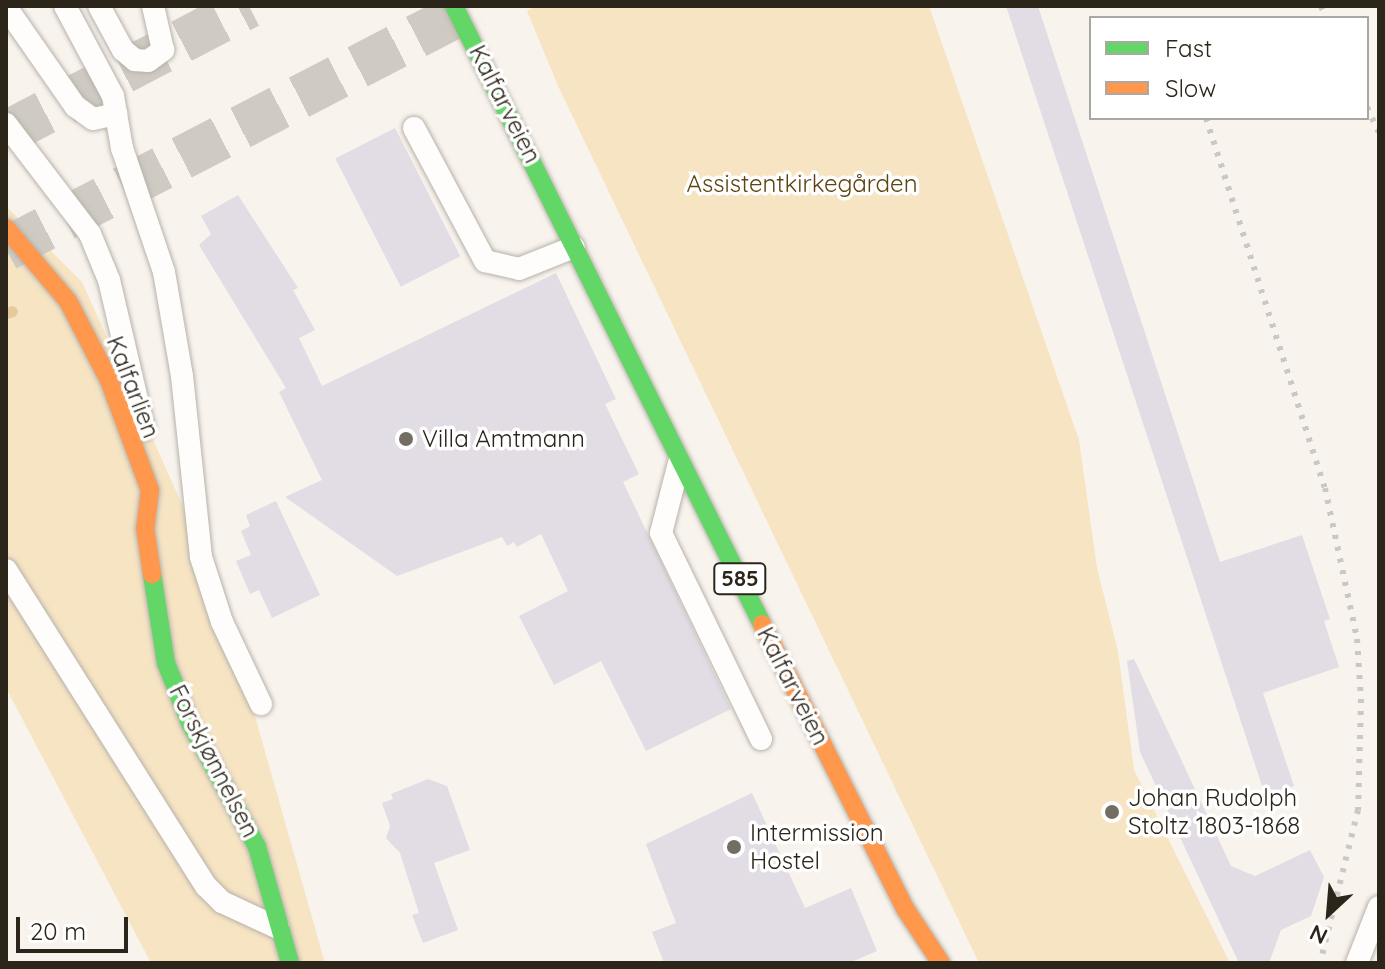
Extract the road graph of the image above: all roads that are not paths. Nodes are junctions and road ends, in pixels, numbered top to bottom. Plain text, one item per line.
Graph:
1 (65, 6) edge
2 (99, 6) edge
3 (153, 6) edge
4 (454, 6) edge
5 (6, 7) edge
6 (116, 114) junction
7 (6, 124) edge
8 (414, 128) dead end
9 (6, 228) edge
10 (574, 247) junction
11 (680, 458) junction
12 (150, 490) junction
13 (6, 570) edge
14 (261, 704) dead end
15 (761, 739) dead end
16 (1379, 907) edge
17 (906, 910) junction
18 (278, 928) junction
19 (290, 963) edge
20 (922, 963) edge
21 (941, 963) edge
22 (1357, 963) edge

1 - 6 lane
2 - 3 lane
4 - 10 main road, Kalfarveien / 585
5 - 6 lane
6 - 14 lane
7 - 12 lane, Forskjønnelsen
8 - 10 lane
9 - 12 main road, Kalfarlien
10 - 11 main road, Kalfarveien / 585
11 - 15 lane
11 - 17 main road, Kalfarveien / 585
12 - 18 main road, Forskjønnelsen
13 - 18 lane
16 - 22 lane
17 - 20 main road, Kalfarveien / 585
17 - 21 main road, Kalfarveien / 585
18 - 19 main road, Forskjønnelsen

